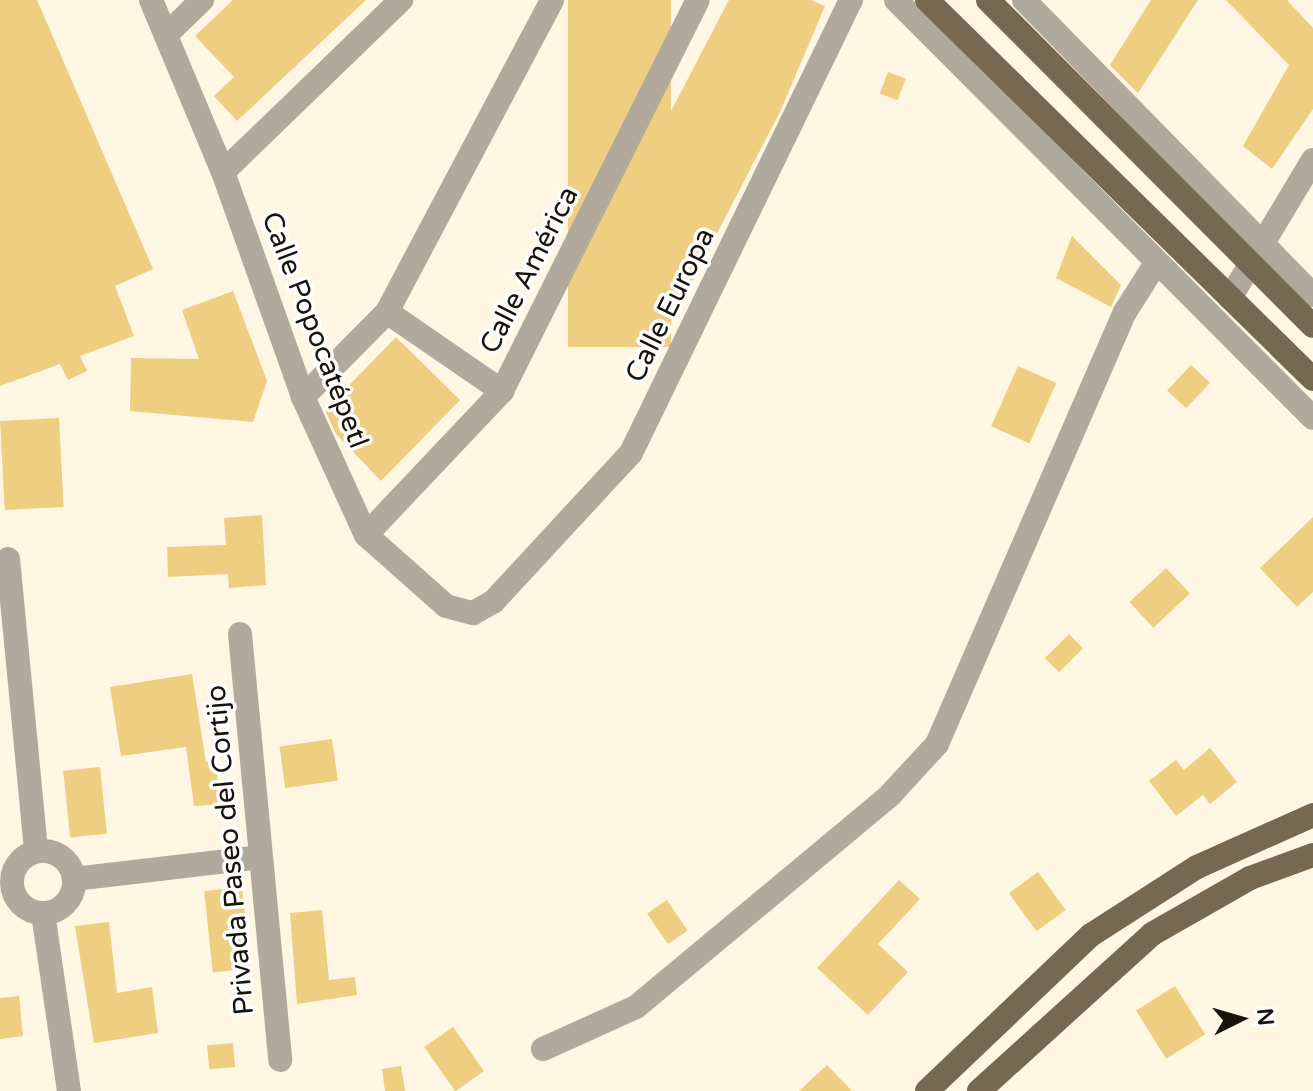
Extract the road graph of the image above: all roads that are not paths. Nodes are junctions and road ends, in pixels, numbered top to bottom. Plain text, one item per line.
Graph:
1 (151, 0) edge
2 (202, 0) edge
3 (401, 0) edge
4 (552, 0) edge
5 (698, 0) edge
6 (851, 0) edge
7 (896, 0) edge
8 (927, 0) edge
9 (988, 0) edge
10 (1024, 0) edge
11 (167, 34) junction
12 (1313, 160) edge
13 (223, 172) junction
14 (1256, 255) junction
15 (1156, 263) junction
16 (1313, 295) edge
17 (1230, 298) junction
18 (387, 312) junction
19 (1313, 326) edge
20 (1313, 379) edge
21 (502, 391) junction
22 (303, 397) junction
23 (1313, 418) edge
24 (366, 535) junction
25 (8, 559) dead end
26 (493, 602) joint
27 (240, 634) dead end
28 (12, 716) edge
29 (1313, 815) edge
30 (36, 851) junction
31 (1313, 855) edge
32 (260, 857) junction
33 (74, 879) junction
34 (43, 913) junction
35 (543, 1049) dead end
36 (280, 1060) dead end
37 (69, 1091) edge
38 (927, 1091) edge
39 (979, 1091) edge

1 - 11 street, Calle Popocatépetl
2 - 11 street
3 - 13 street
4 - 18 street
5 - 21 street, Calle América
6 - 26 street, Calle Europa
7 - 15 street
8 - 17 main road
9 - 14 main road
10 - 14 street
11 - 13 street, Calle Popocatépetl
12 - 14 street
13 - 22 street, Calle Popocatépetl
14 - 16 street
14 - 17 street
14 - 19 main road
15 - 23 street
15 - 35 street
17 - 20 main road
18 - 21 street
18 - 22 street
21 - 24 street, Calle América
22 - 24 street, Calle Popocatépetl
24 - 26 street, Calle Popocatépetl
25 - 28 street
27 - 32 street, Privada Paseo del Cortijo
28 - 30 street
29 - 38 main road
30 - 33 street
30 - 34 street
31 - 39 main road
32 - 33 street
32 - 36 street, Privada Paseo del Cortijo
33 - 34 street
34 - 37 street

